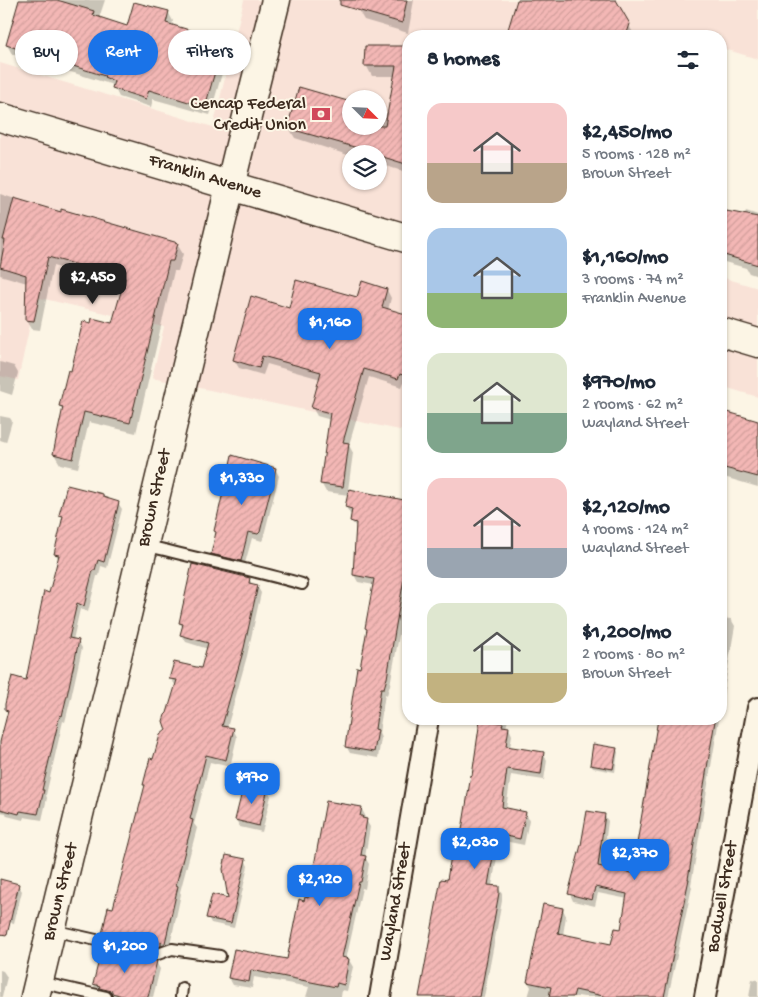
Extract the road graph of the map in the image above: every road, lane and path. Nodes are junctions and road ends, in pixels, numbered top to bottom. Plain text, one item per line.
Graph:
1 (276, 0) edge
2 (0, 117) edge
3 (231, 185) junction
4 (402, 237) edge
5 (727, 334) edge
6 (758, 343) edge
7 (144, 545) junction
8 (302, 584) dead end
9 (758, 708) edge
10 (427, 725) edge
11 (52, 930) junction
12 (220, 956) dead end
13 (37, 990) edge
14 (106, 997) edge
15 (380, 997) edge
16 (705, 997) edge

1 - 3 main road, Brown Street
2 - 3 main road, Franklin Avenue
3 - 4 main road, Franklin Avenue
3 - 7 main road, Brown Street
5 - 6 main road
7 - 8 lane
7 - 11 main road, Brown Street
9 - 16 street, Bodwell Street
10 - 15 street, Wayland Street
11 - 12 lane
11 - 13 main road, Brown Street
13 - 14 lane

